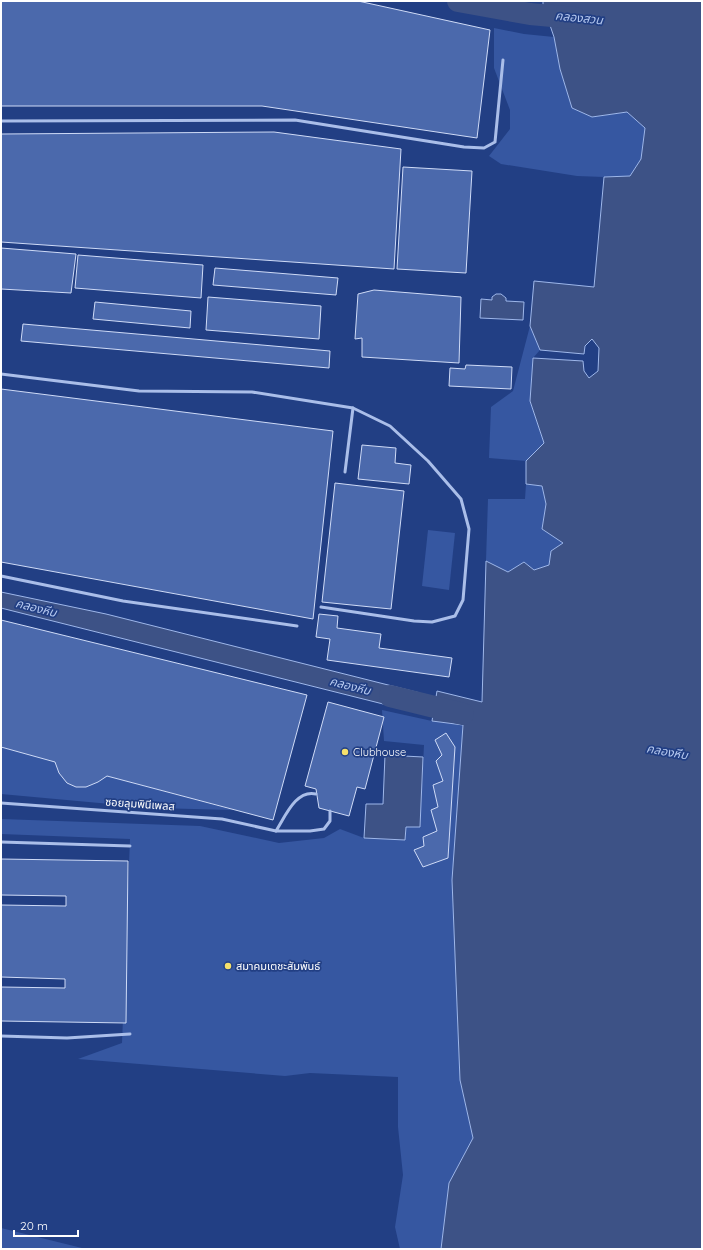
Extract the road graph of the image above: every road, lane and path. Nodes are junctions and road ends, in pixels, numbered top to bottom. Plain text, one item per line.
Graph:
1 (503, 60) dead end
2 (1, 121) edge
3 (1, 374) edge
4 (353, 408) junction
5 (345, 472) dead end
6 (1, 576) edge
7 (321, 607) dead end
8 (297, 626) dead end
9 (316, 794) dead end
10 (1, 803) edge
11 (330, 811) dead end
12 (276, 831) junction
13 (1, 842) edge
14 (130, 846) dead end
15 (130, 1034) dead end
16 (1, 1036) edge

1 - 2 lane
3 - 4 lane
4 - 5 lane
4 - 7 lane
6 - 8 lane
9 - 12 lane
10 - 12 lane, ซอยลุมพินีเพลส
11 - 12 lane, ซอยลุมพินีเพลส
13 - 14 lane
15 - 16 lane

